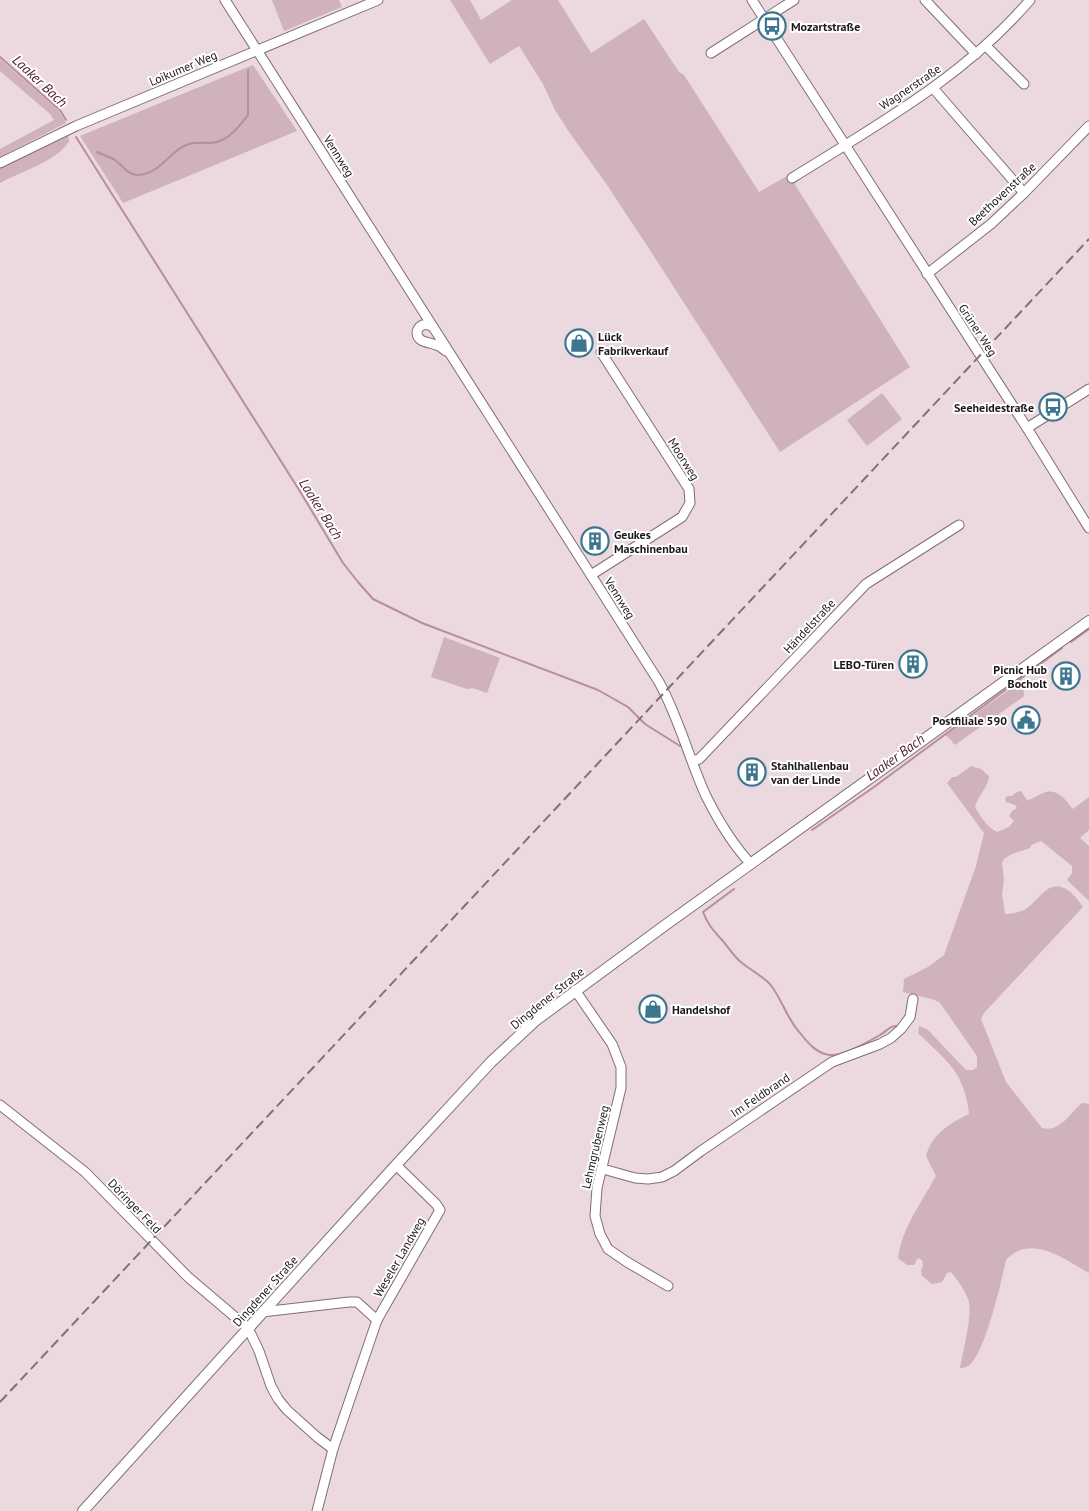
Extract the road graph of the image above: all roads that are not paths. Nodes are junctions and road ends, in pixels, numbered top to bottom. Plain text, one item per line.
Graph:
1 (225, 0) edge
2 (378, 0) edge
3 (752, 0) edge
4 (794, 0) edge
5 (925, 0) edge
6 (1030, 0) edge
7 (764, 19) junction
8 (986, 46) junction
9 (257, 50) junction
10 (711, 53) dead end
11 (976, 54) junction
12 (1024, 84) dead end
13 (933, 88) junction
14 (1089, 126) edge
15 (845, 145) junction
16 (0, 163) edge
17 (792, 178) dead end
18 (1024, 192) junction
19 (927, 274) junction
20 (432, 326) junction
21 (601, 352) dead end
22 (450, 355) junction
23 (1089, 389) edge
24 (1027, 428) junction
25 (959, 526) dead end
26 (1089, 528) edge
27 (591, 575) junction
28 (1089, 621) edge
29 (693, 761) junction
30 (751, 864) junction
31 (575, 990) junction
32 (913, 999) dead end
33 (0, 1105) edge
34 (396, 1164) junction
35 (602, 1168) junction
36 (668, 1286) dead end
37 (262, 1312) junction
38 (377, 1320) junction
39 (248, 1328) junction
40 (333, 1449) junction
41 (83, 1511) edge
42 (317, 1511) edge

1 - 9 street, Vennweg
2 - 9 street, Loikumer Weg
3 - 7 street, Grüner Weg
4 - 7 street
5 - 11 street
6 - 8 street, Wagnerstraße
7 - 10 street
7 - 15 street, Grüner Weg
8 - 11 street, Wagnerstraße
8 - 12 street
9 - 16 street, Loikumer Weg
9 - 20 street, Vennweg
11 - 13 street, Wagnerstraße
13 - 15 street, Wagnerstraße
13 - 18 street
14 - 18 street, Beethovenstraße
15 - 17 street
15 - 19 street, Grüner Weg
18 - 19 street, Beethovenstraße
19 - 24 street, Grüner Weg
20 - 22 street, Vennweg
20 - 22 street, Vennweg
21 - 27 street, Moorweg
22 - 27 street, Vennweg
23 - 24 street
24 - 26 street, Grüner Weg
25 - 29 street, Händelstraße
27 - 29 street, Vennweg
28 - 30 main road, Dingdener Straße
29 - 30 street, Vennweg
30 - 31 main road, Dingdener Straße
31 - 34 main road, Dingdener Straße
31 - 35 street, Lehmgrubenweg
32 - 35 street, Im Feldbrand
33 - 39 street, Döringer Feld
34 - 37 main road, Dingdener Straße
34 - 38 street, Weseler Landweg
35 - 36 street, Lehmgrubenweg
37 - 38 street, Weseler Landweg
37 - 39 main road, Dingdener Straße
38 - 40 street, Weseler Landweg
39 - 40 street
39 - 41 main road, Dingdener Straße
40 - 42 street, Weseler Landweg

